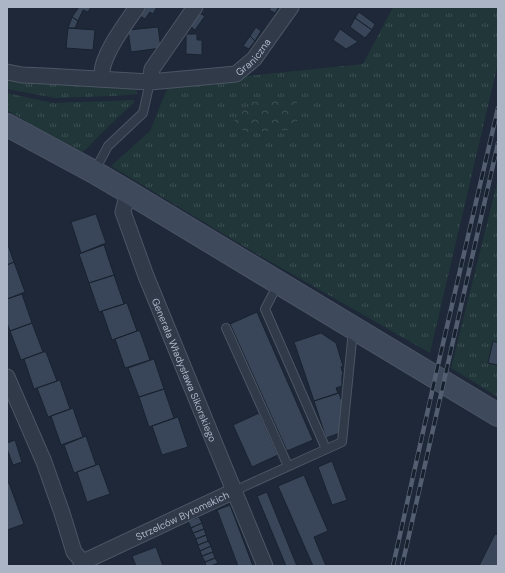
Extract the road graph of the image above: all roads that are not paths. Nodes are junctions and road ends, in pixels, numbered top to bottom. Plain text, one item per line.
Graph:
1 (137, 7) edge
2 (195, 7) edge
3 (291, 7) edge
4 (7, 72) edge
5 (101, 79) junction
6 (150, 82) junction
7 (7, 125) edge
8 (94, 172) junction
9 (128, 192) junction
10 (279, 283) junction
11 (354, 327) junction
12 (226, 328) dead end
13 (7, 377) edge
14 (498, 415) edge
15 (326, 449) junction
16 (288, 466) junction
17 (234, 491) junction
18 (82, 564) edge
19 (265, 566) edge

1 - 5 street
2 - 6 street
3 - 6 street, Graniczna
4 - 5 street, Graniczna
5 - 6 street, Graniczna
6 - 8 lane
7 - 8 street
8 - 9 street
9 - 10 street
9 - 17 street, Generała Władysława Sikorskiego
10 - 11 street
10 - 15 lane
11 - 14 street
11 - 15 lane
12 - 16 lane
13 - 18 street
15 - 16 lane
16 - 17 lane
17 - 18 street, Strzelców Bytomskich
17 - 19 street, Strzelców Bytomskich

